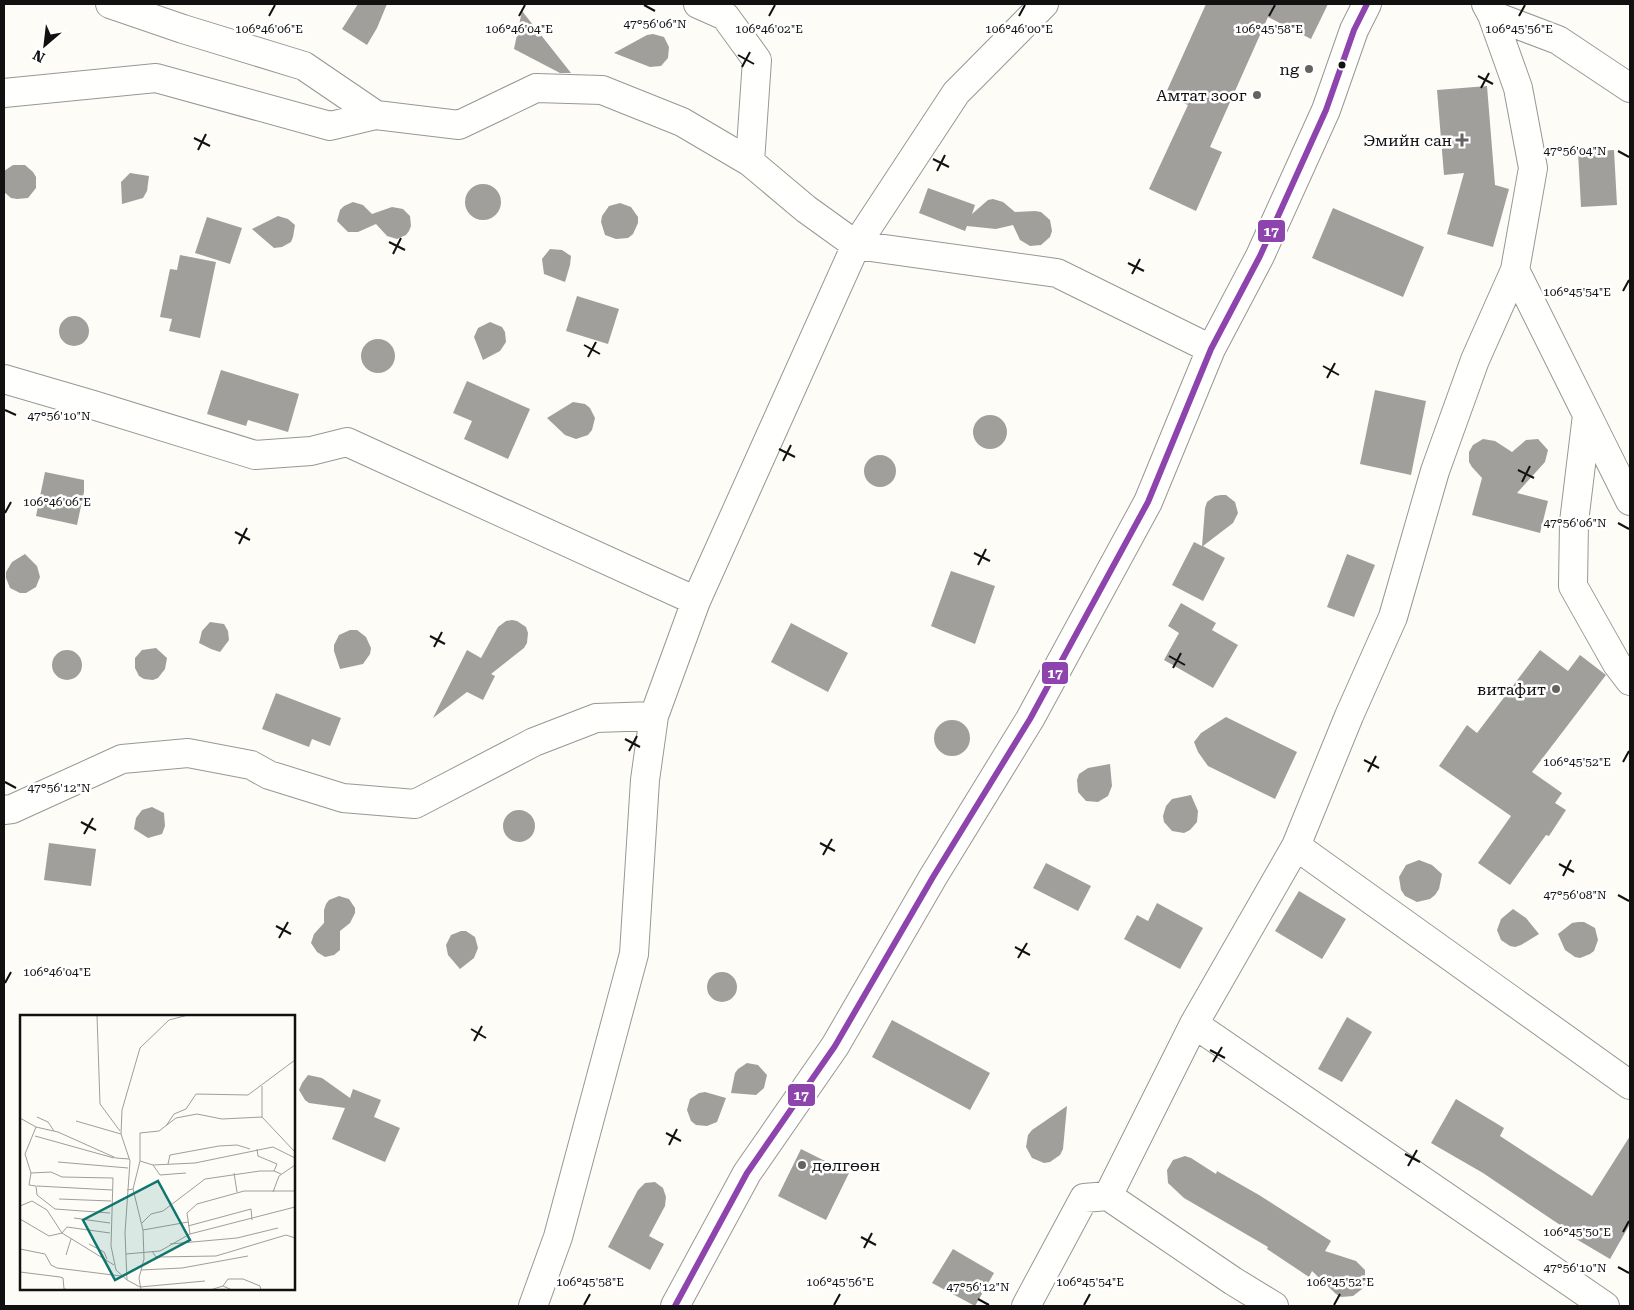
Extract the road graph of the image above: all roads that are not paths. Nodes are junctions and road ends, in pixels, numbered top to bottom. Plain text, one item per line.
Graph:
1 (110, 4) edge
2 (698, 4) edge
3 (1044, 4) edge
4 (1368, 4) edge
5 (1489, 10) edge
6 (1630, 88) edge
7 (4, 93) edge
8 (376, 115) junction
9 (750, 162) junction
10 (856, 244) junction
11 (1515, 270) junction
12 (1211, 349) junction
13 (4, 379) edge
14 (1587, 415) junction
15 (1630, 501) edge
16 (696, 601) junction
17 (1630, 681) edge
18 (654, 716) junction
19 (4, 810) edge
20 (1296, 846) junction
21 (1194, 1024) junction
22 (1630, 1085) edge
23 (1108, 1196) junction
24 (533, 1306) edge
25 (676, 1306) edge
26 (1026, 1306) edge
27 (1274, 1306) edge
28 (1605, 1306) edge

1 - 8 street
2 - 9 street
3 - 10 street
4 - 12 street
5 - 6 street
5 - 11 street
7 - 8 street
8 - 9 street
9 - 10 street
10 - 12 street
10 - 16 street
11 - 14 street
11 - 20 street
12 - 25 street
13 - 16 street
14 - 15 street
14 - 17 street
16 - 18 street
18 - 19 street
18 - 24 street
20 - 21 street
20 - 22 street
21 - 23 street
21 - 28 street
23 - 26 street
23 - 27 street

